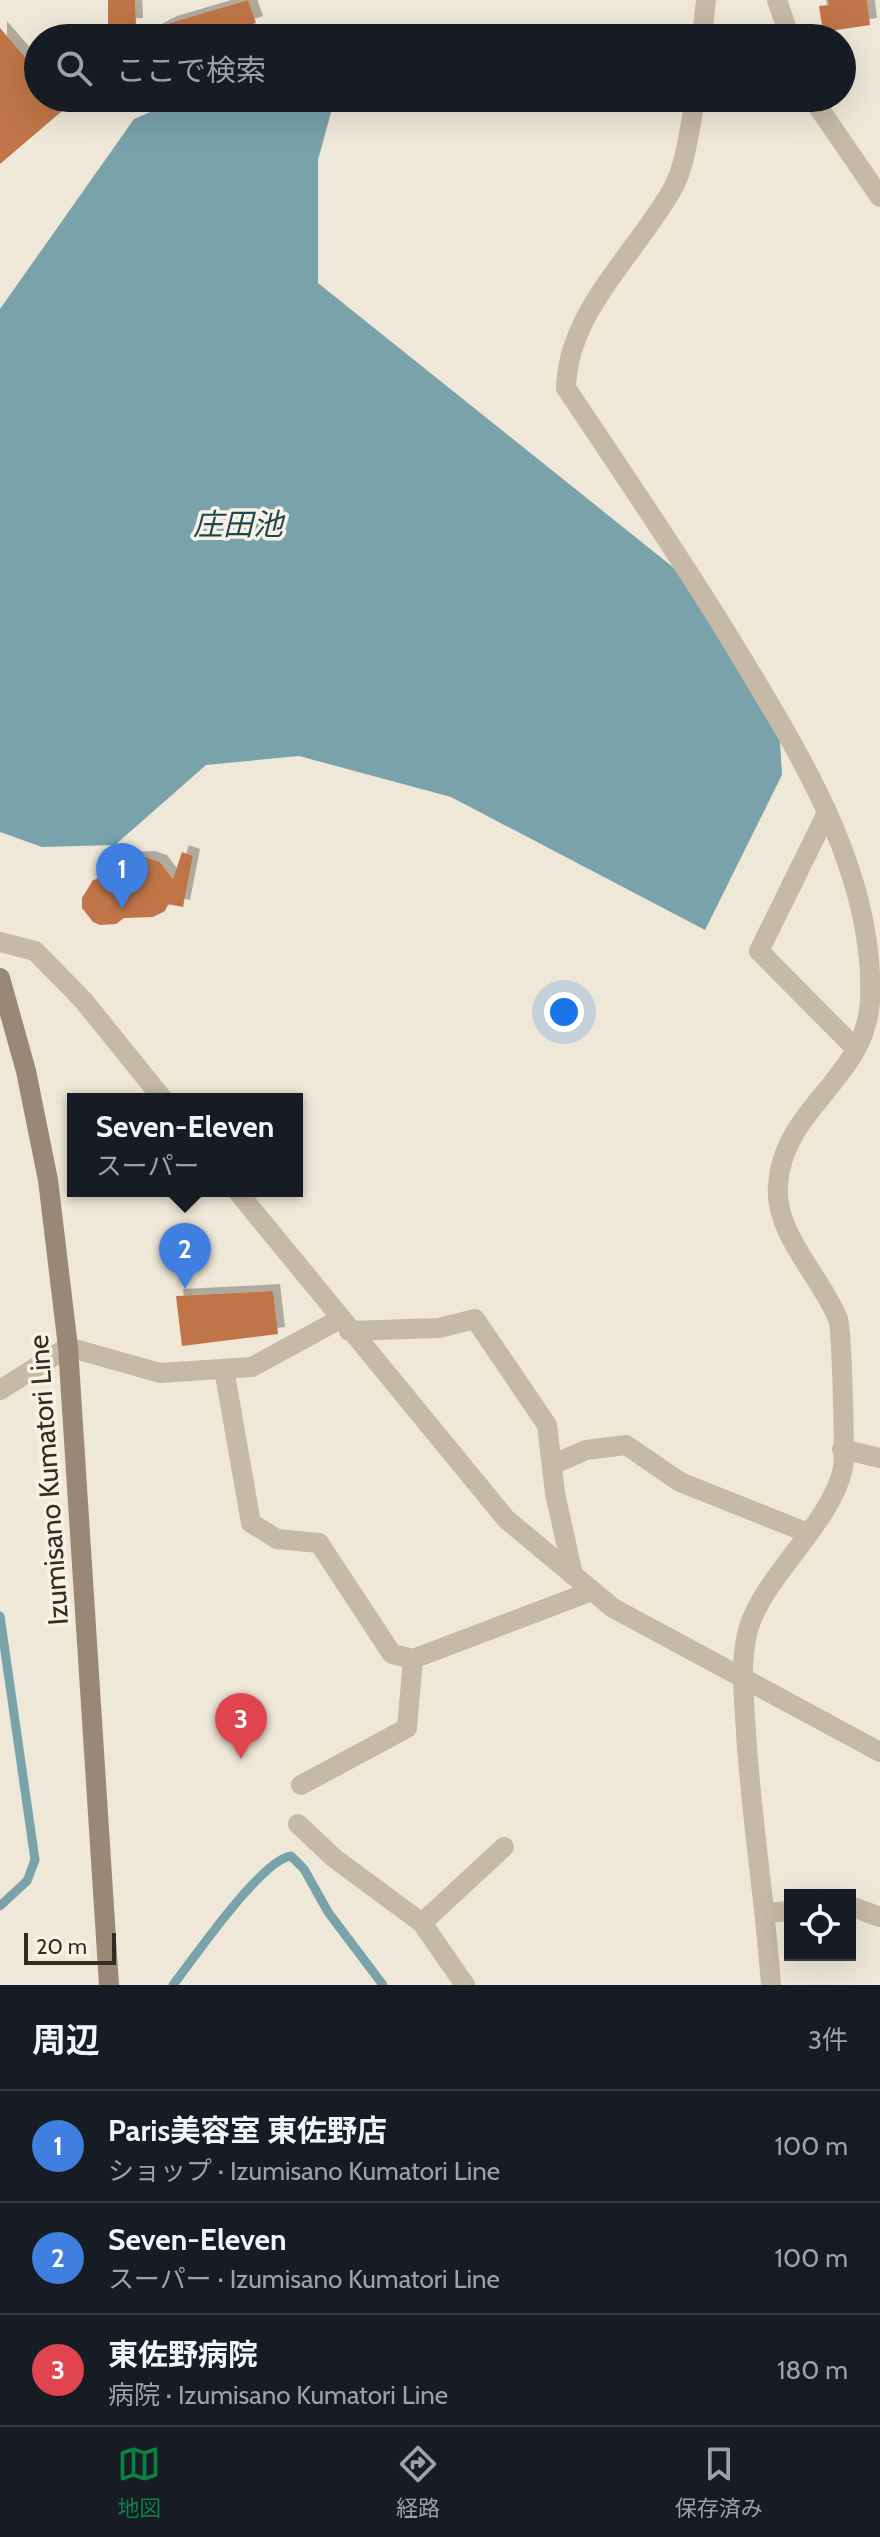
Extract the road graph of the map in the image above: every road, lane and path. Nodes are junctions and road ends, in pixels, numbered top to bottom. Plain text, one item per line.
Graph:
1 (706, 0) edge
2 (777, 0) edge
3 (703, 24) edge
4 (785, 24) edge
5 (692, 112) edge
6 (822, 112) edge
7 (880, 197) edge
8 (826, 815) junction
9 (0, 942) edge
10 (0, 978) edge
11 (856, 1049) junction
12 (158, 1093) edge
13 (242, 1197) edge
14 (344, 1325) junction
15 (68, 1347) junction
16 (224, 1369) junction
17 (0, 1390) edge
18 (842, 1449) junction
19 (880, 1458) edge
20 (552, 1465) junction
21 (808, 1533) junction
22 (573, 1575) junction
23 (592, 1591) junction
24 (413, 1659) junction
25 (743, 1677) junction
26 (880, 1752) edge
27 (301, 1785) dead end
28 (298, 1824) dead end
29 (504, 1847) dead end
30 (856, 1908) edge
31 (784, 1912) edge
32 (766, 1913) junction
33 (880, 1917) edge
34 (422, 1923) junction
35 (109, 1985) edge
36 (465, 1985) edge
37 (771, 1985) edge

1 - 3 street
2 - 4 street
5 - 8 street
6 - 7 street
8 - 11 street
8 - 11 street
9 - 12 street
10 - 15 main road, Izumisano Kumatori Line
11 - 18 street
13 - 14 street
14 - 16 street
14 - 20 street
14 - 22 street
15 - 16 street
15 - 17 street
15 - 35 main road, Izumisano Kumatori Line
16 - 24 street
18 - 19 street
18 - 21 street
20 - 21 street
20 - 22 street
21 - 25 street
22 - 23 street
23 - 24 street
23 - 25 street
24 - 27 street
25 - 26 street
25 - 32 street
28 - 34 street
29 - 34 street
30 - 33 street
31 - 32 street
32 - 37 street
34 - 36 street

